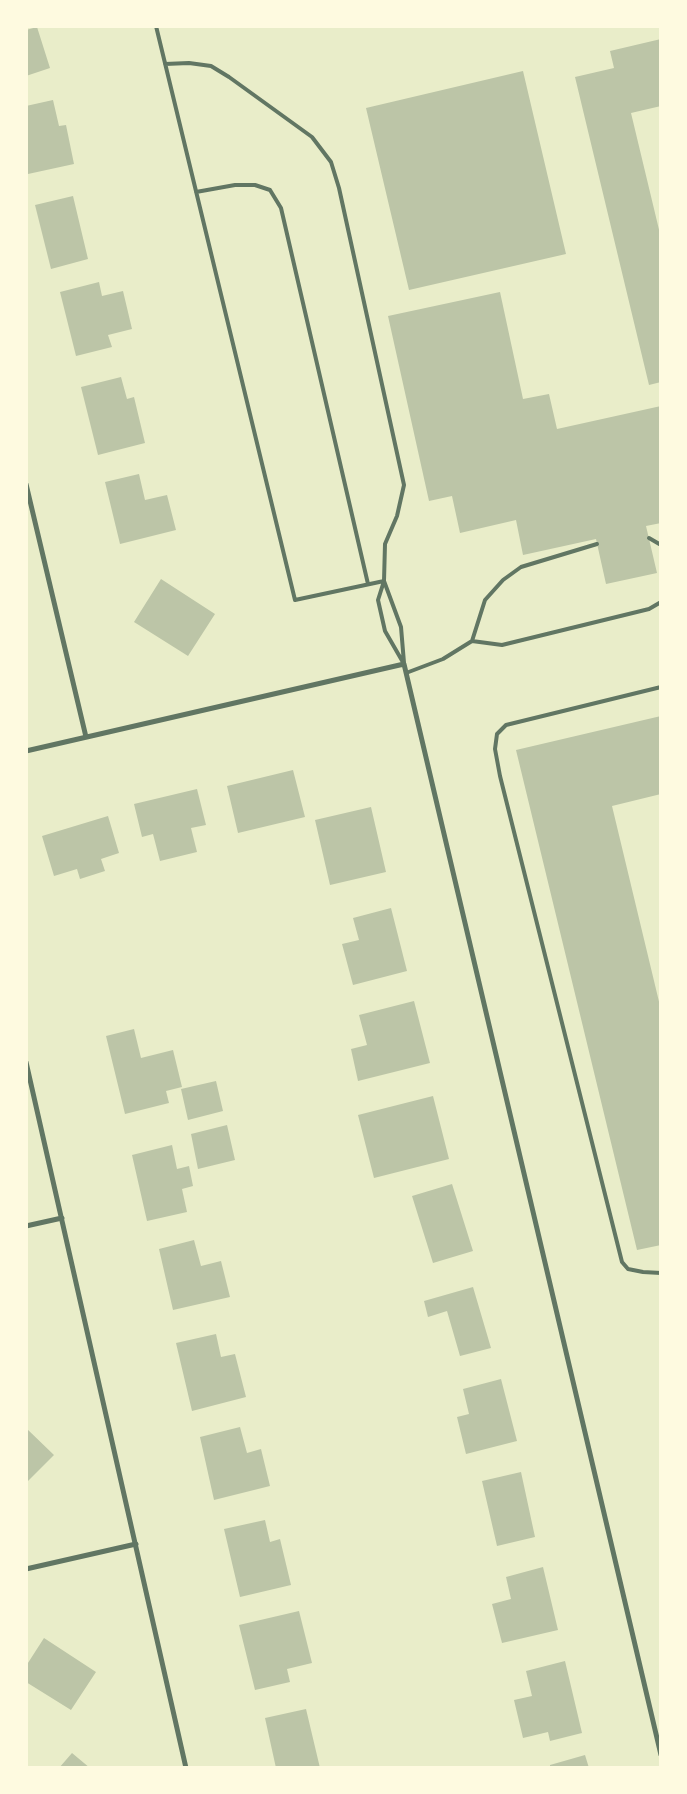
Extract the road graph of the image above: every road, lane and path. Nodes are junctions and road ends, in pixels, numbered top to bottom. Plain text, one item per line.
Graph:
1 (156, 26) edge
2 (165, 64) junction
3 (196, 192) junction
4 (26, 484) edge
5 (649, 538) dead end
6 (598, 544) dead end
7 (661, 546) edge
8 (384, 580) junction
9 (368, 584) junction
10 (661, 602) edge
11 (472, 641) junction
12 (404, 664) junction
13 (406, 673) junction
14 (661, 687) edge
15 (86, 737) junction
16 (26, 750) edge
17 (26, 1062) edge
18 (62, 1218) junction
19 (26, 1226) edge
20 (661, 1272) edge
21 (136, 1544) junction
22 (26, 1569) edge
23 (661, 1755) edge
24 (186, 1768) edge

1 - 2 lane
2 - 3 lane
2 - 8 lane
3 - 9 lane
3 - 9 lane
4 - 15 street
5 - 7 lane
6 - 11 lane
8 - 9 lane
8 - 12 lane
8 - 12 lane
10 - 11 lane
11 - 13 lane
12 - 13 street
12 - 15 street
13 - 23 street
14 - 20 lane
15 - 16 street
17 - 18 street
18 - 19 street
18 - 21 street
21 - 22 street
21 - 24 street

